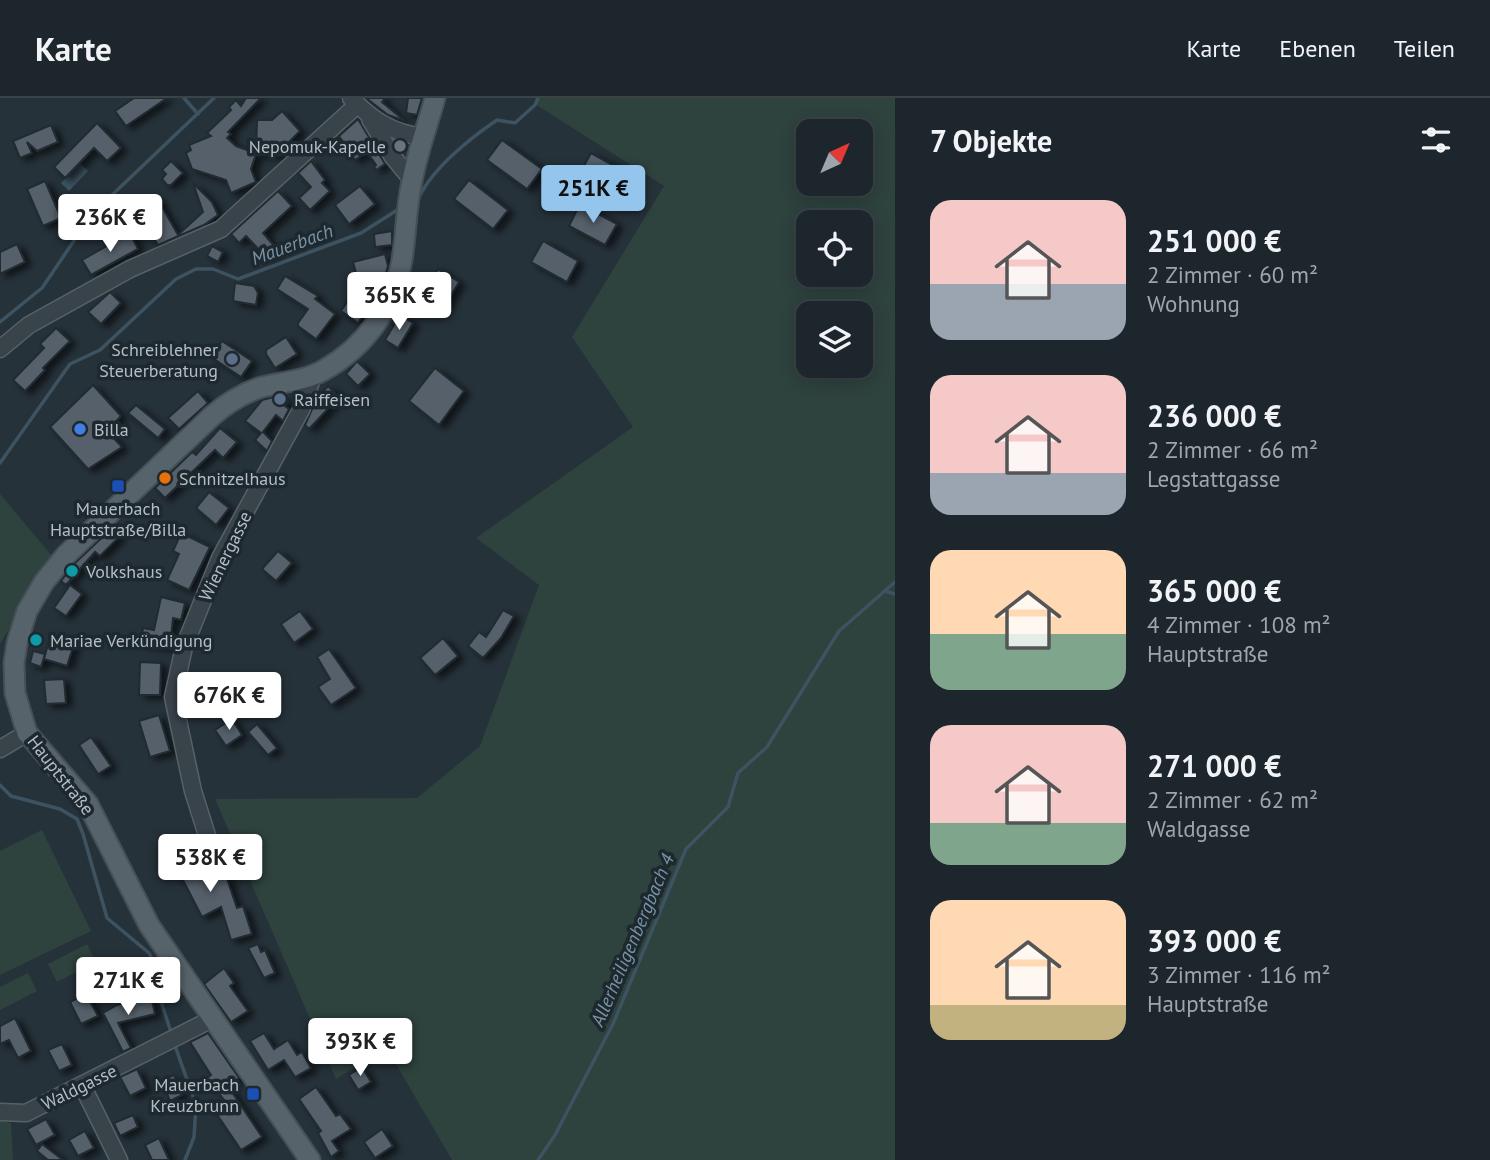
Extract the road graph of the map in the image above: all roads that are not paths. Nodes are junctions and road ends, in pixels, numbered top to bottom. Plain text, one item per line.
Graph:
1 (435, 98) edge
2 (358, 106) edge
3 (423, 137) junction
4 (412, 180) junction
5 (0, 349) edge
6 (313, 376) junction
7 (27, 733) junction
8 (0, 748) edge
9 (217, 867) dead end
10 (212, 1020) junction
11 (82, 1085) junction
12 (0, 1112) edge
13 (119, 1160) edge
14 (310, 1160) edge

1 - 3 main road, Hauptstraße
2 - 3 street
2 - 4 street
2 - 5 street
3 - 4 main road, Hauptstraße
4 - 6 main road, Hauptstraße
6 - 7 main road, Hauptstraße
6 - 9 street, Wienergasse
7 - 8 street
7 - 10 main road, Hauptstraße
10 - 11 street, Waldgasse
10 - 14 main road, Hauptstraße
11 - 12 street, Waldgasse
11 - 13 street

